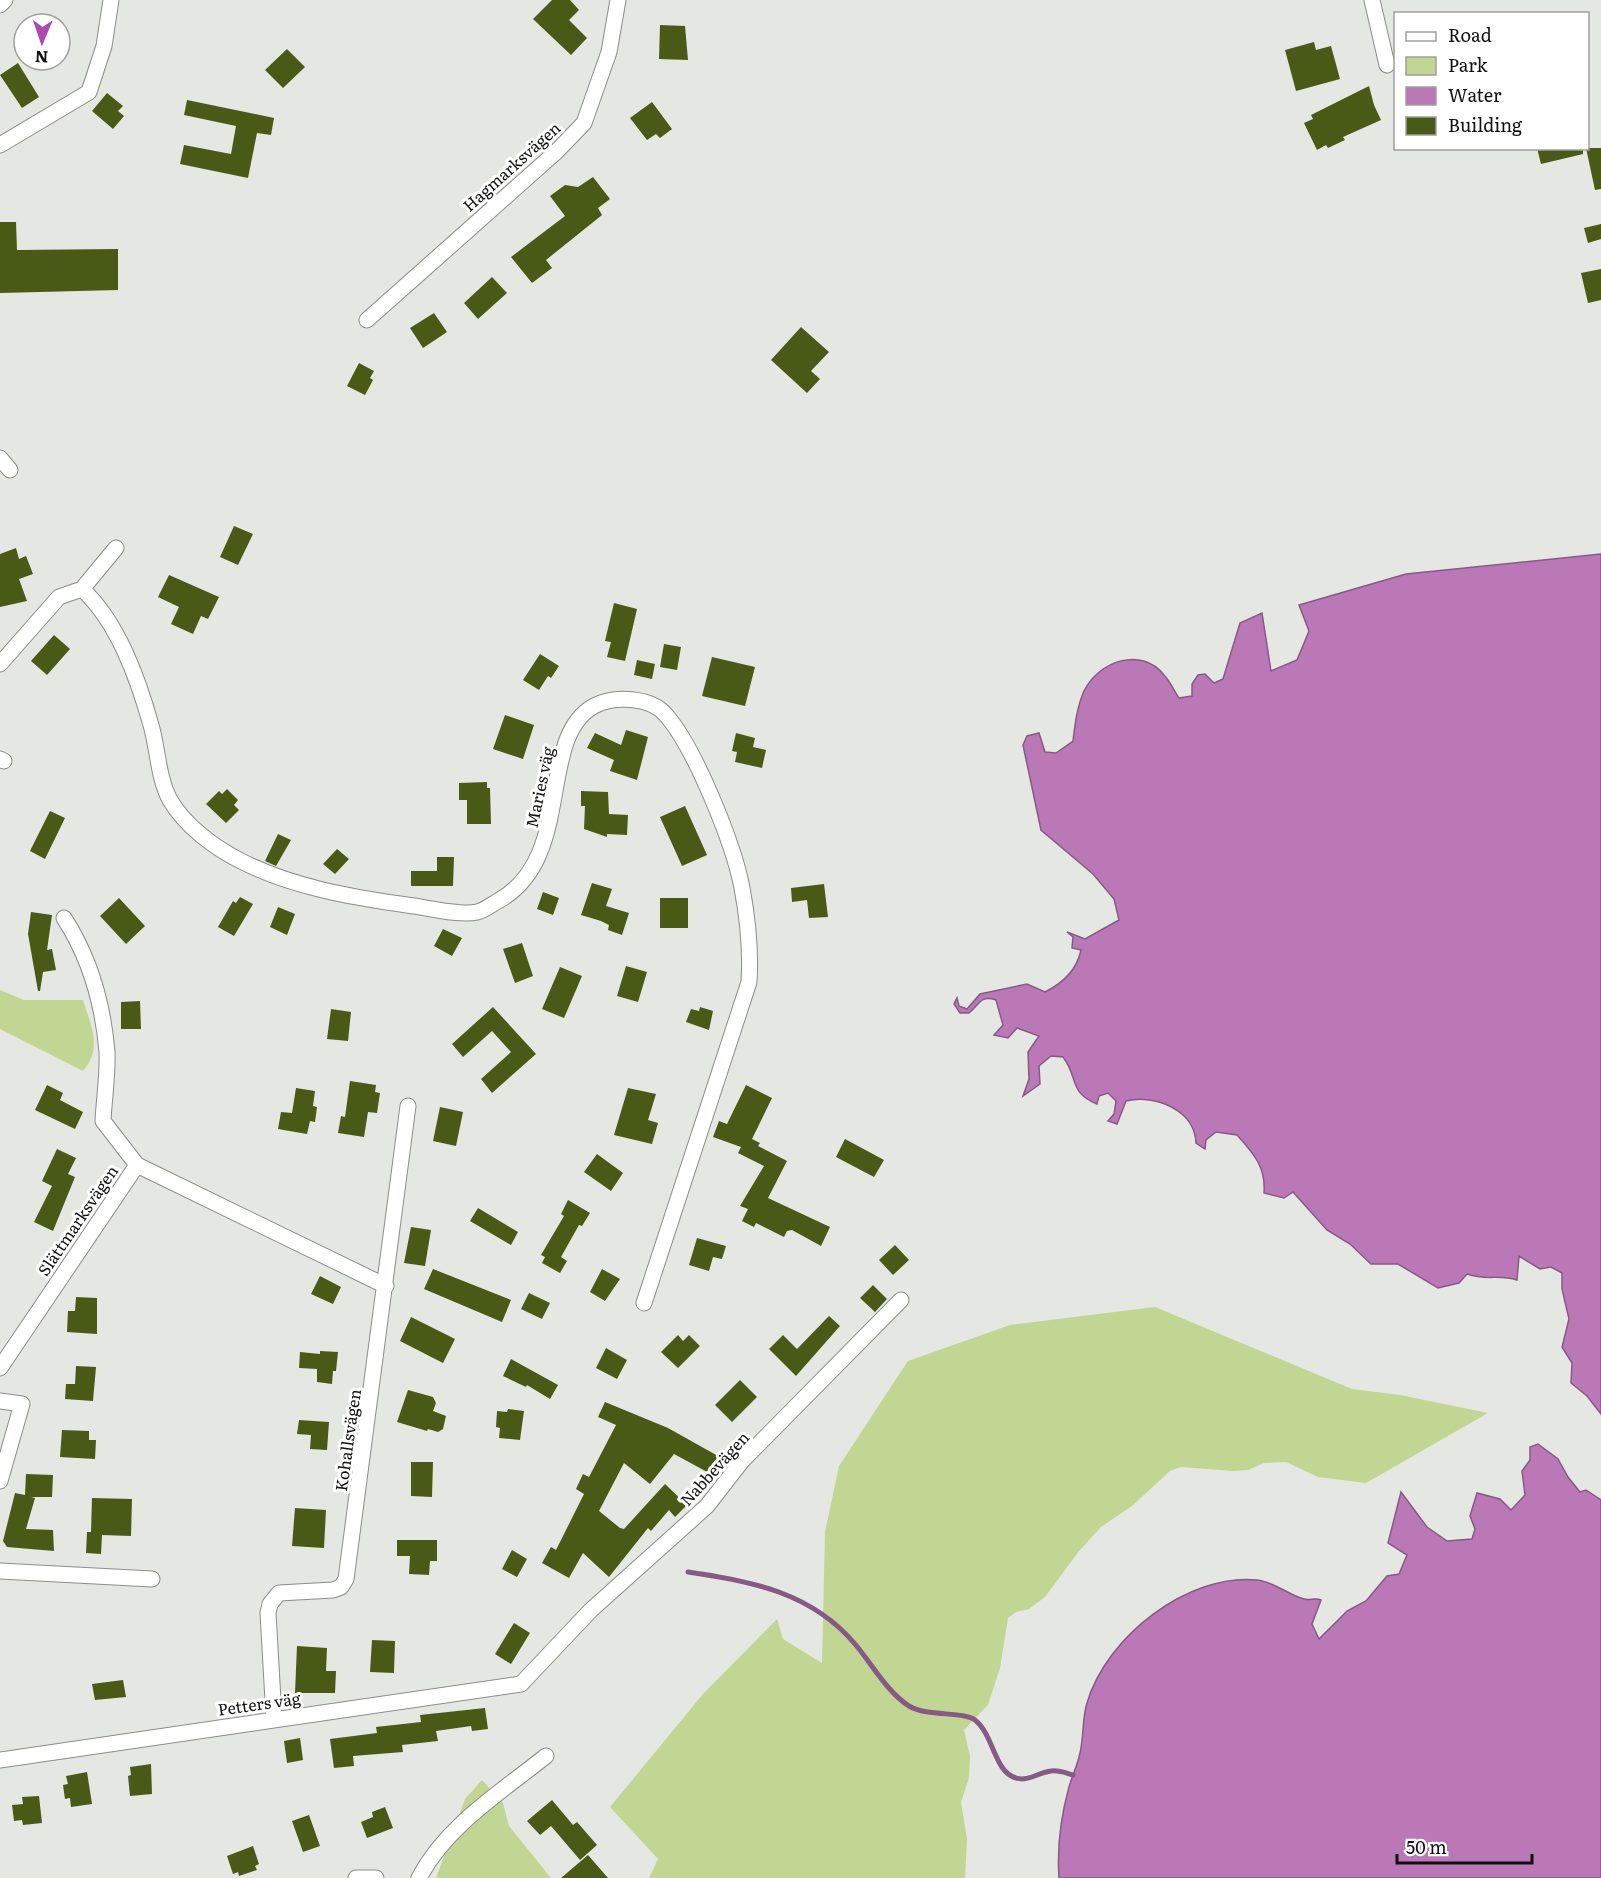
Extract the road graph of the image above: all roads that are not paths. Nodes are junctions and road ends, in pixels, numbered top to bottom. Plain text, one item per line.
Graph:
1 (5, 0) edge
2 (111, 0) edge
3 (618, 0) edge
4 (1372, 0) edge
5 (0, 5) edge
6 (1387, 65) dead end
7 (0, 145) edge
8 (367, 320) dead end
9 (116, 548) dead end
10 (82, 589) junction
11 (0, 664) edge
12 (64, 918) dead end
13 (408, 1106) dead end
14 (137, 1165) junction
15 (386, 1286) junction
16 (901, 1300) dead end
17 (644, 1303) dead end
18 (0, 1368) edge
19 (0, 1401) edge
20 (0, 1481) edge
21 (0, 1571) edge
22 (152, 1579) dead end
23 (524, 1682) joint
24 (274, 1718) junction
25 (546, 1756) dead end
26 (0, 1760) edge
27 (356, 1878) edge
28 (376, 1878) edge
29 (418, 1878) edge

1 - 5 street
2 - 7 street
3 - 8 street, Hagmarksvägen
4 - 6 street
9 - 10 street
10 - 11 street
10 - 17 street, Maries väg
12 - 14 street, Slättmarksvägen
13 - 15 street, Kohallsvägen
14 - 15 street
14 - 18 street, Slättmarksvägen
15 - 24 street, Kohallsvägen
16 - 23 street, Nabbevägen
19 - 20 street
21 - 22 street
23 - 24 street, Petters väg
24 - 26 street, Petters väg
25 - 29 street
27 - 28 street

